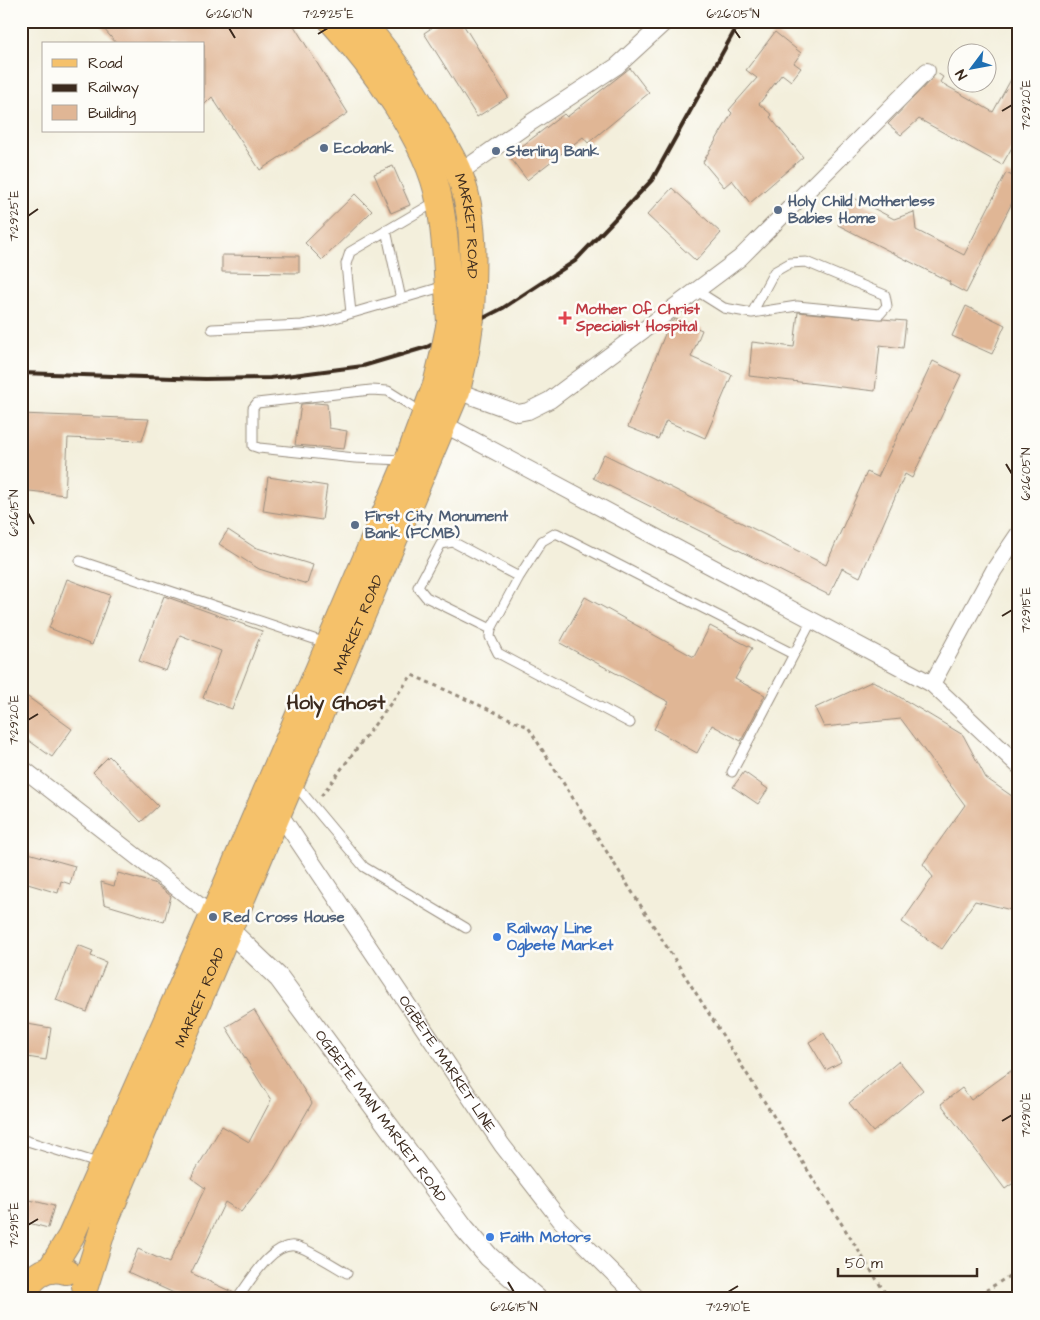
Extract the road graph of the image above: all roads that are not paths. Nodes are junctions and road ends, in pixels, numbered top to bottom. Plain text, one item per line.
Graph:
1 (332, 21) edge
2 (360, 21) edge
3 (666, 21) edge
4 (927, 71) dead end
5 (459, 173) junction
6 (439, 199) junction
7 (386, 230) junction
8 (448, 285) junction
9 (697, 291) junction
10 (401, 299) junction
11 (351, 313) junction
12 (752, 313) junction
13 (460, 320) junction
14 (212, 328) dead end
15 (455, 354) junction
16 (457, 391) junction
17 (434, 420) junction
18 (408, 460) junction
19 (1019, 533) edge
20 (80, 561) dead end
21 (519, 577) junction
22 (812, 620) junction
23 (491, 629) junction
24 (329, 644) junction
25 (793, 654) junction
26 (932, 684) junction
27 (630, 723) dead end
28 (1019, 766) edge
29 (22, 769) edge
30 (732, 772) dead end
31 (292, 781) junction
32 (279, 813) junction
33 (221, 923) junction
34 (466, 928) dead end
35 (21, 1139) edge
36 (103, 1165) junction
37 (347, 1273) dead end
38 (33, 1281) edge
39 (87, 1292) edge
40 (237, 1299) edge
41 (537, 1299) edge
42 (639, 1299) edge

1 - 6 main road, MARKET ROAD
2 - 5 main road, MARKET ROAD
3 - 5 street
4 - 9 street
5 - 13 main road, MARKET ROAD
6 - 7 lane
6 - 8 main road, MARKET ROAD
7 - 10 lane
7 - 11 lane
8 - 10 lane
8 - 13 main road, MARKET ROAD
9 - 12 lane
9 - 16 street
10 - 11 lane
11 - 14 lane
12 - 12 lane
13 - 15 main road, MARKET ROAD, bridge
15 - 16 main road, MARKET ROAD
15 - 17 main road, MARKET ROAD
16 - 17 main road, MARKET ROAD
17 - 18 main road, MARKET ROAD
17 - 18 lane
17 - 22 street
17 - 31 main road, MARKET ROAD
18 - 24 main road, MARKET ROAD
19 - 26 street
20 - 24 lane
21 - 23 lane
21 - 23 lane
21 - 25 lane
22 - 25 lane
22 - 26 street
23 - 27 lane
24 - 33 main road, MARKET ROAD
25 - 30 lane
26 - 28 street
29 - 33 street
31 - 32 main road, MARKET ROAD
31 - 34 lane
32 - 33 main road, MARKET ROAD
32 - 42 street, OGBETE MARKET LINE
33 - 36 main road, MARKET ROAD
33 - 39 main road, MARKET ROAD
33 - 41 street, OGBETE MAIN MARKET ROAD
35 - 36 lane
36 - 38 main road, MARKET ROAD
37 - 40 lane
38 - 39 main road

